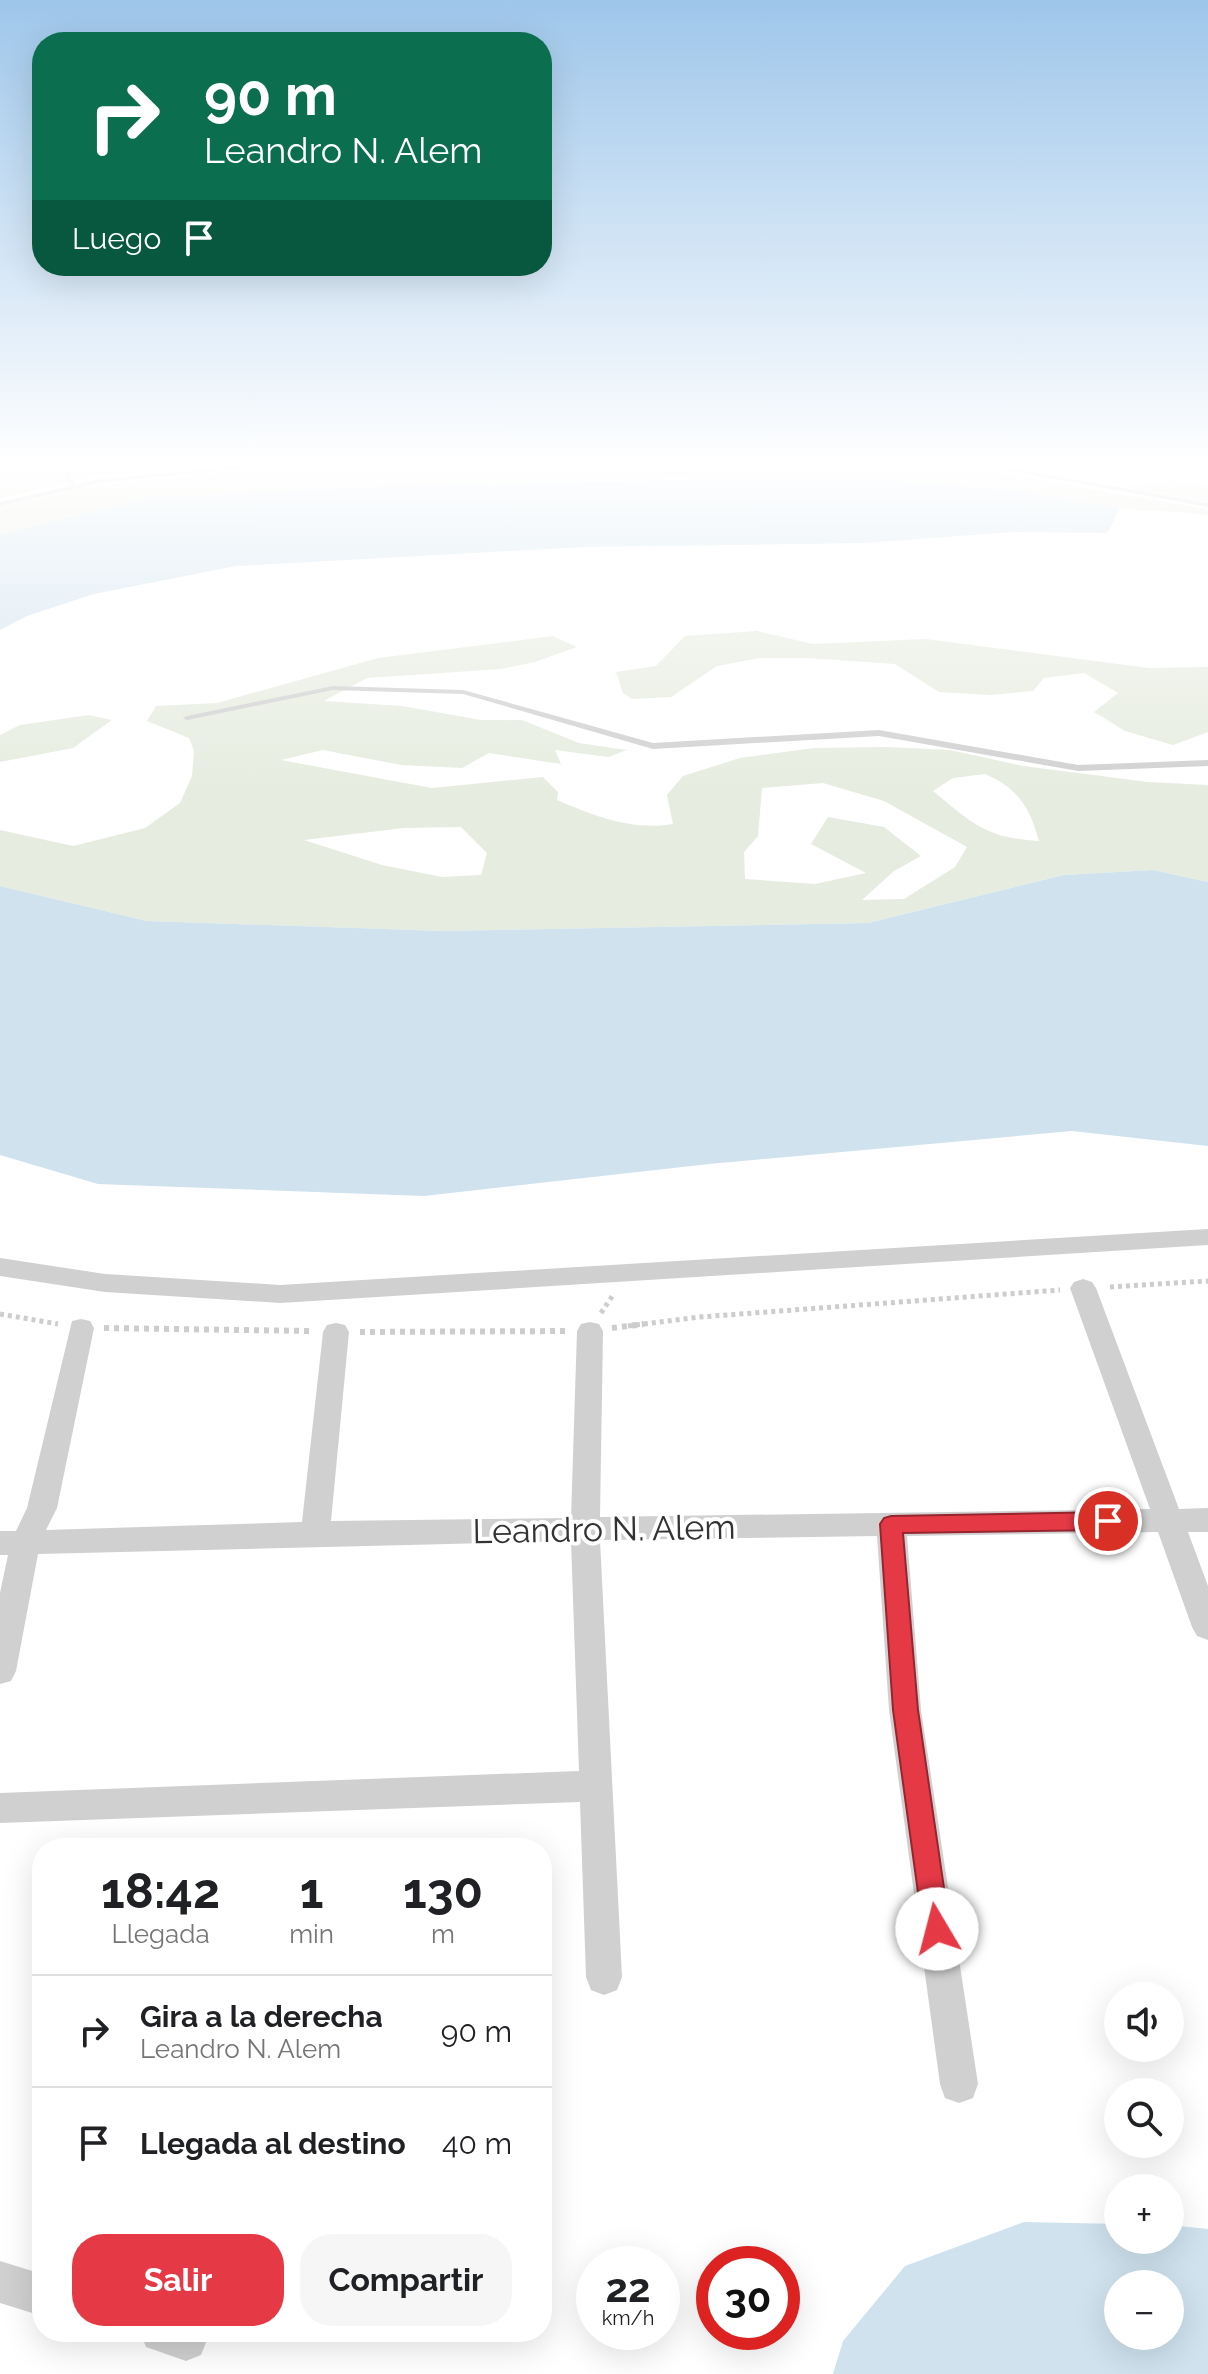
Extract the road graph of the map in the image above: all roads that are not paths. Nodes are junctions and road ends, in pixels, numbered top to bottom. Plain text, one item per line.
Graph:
1 (187, 718) dead end
2 (1208, 763) edge
3 (1208, 1237) edge
4 (0, 1267) edge
5 (1083, 1288) road end
6 (81, 1328) road end
7 (590, 1331) road end
8 (336, 1332) road end
9 (1170, 1520) junction
10 (1208, 1520) edge
11 (891, 1524) junction
12 (585, 1529) junction
13 (315, 1533) junction
14 (12, 1543) edge
15 (1208, 1627) edge
16 (0, 1671) edge
17 (594, 1786) junction
18 (0, 1808) edge
19 (604, 1977) dead end
20 (959, 2084) dead end
21 (0, 2282) edge
22 (32, 2292) edge

1 - 2 lane
3 - 4 street
5 - 9 street
6 - 14 street
7 - 12 street
8 - 13 street
9 - 10 street, Leandro N. Alem
9 - 11 street, Leandro N. Alem
9 - 15 street
11 - 12 street, Leandro N. Alem
11 - 20 street
12 - 13 street, Leandro N. Alem
12 - 17 street
13 - 14 street, Leandro N. Alem
14 - 16 street
17 - 18 street
17 - 19 street
21 - 22 street

